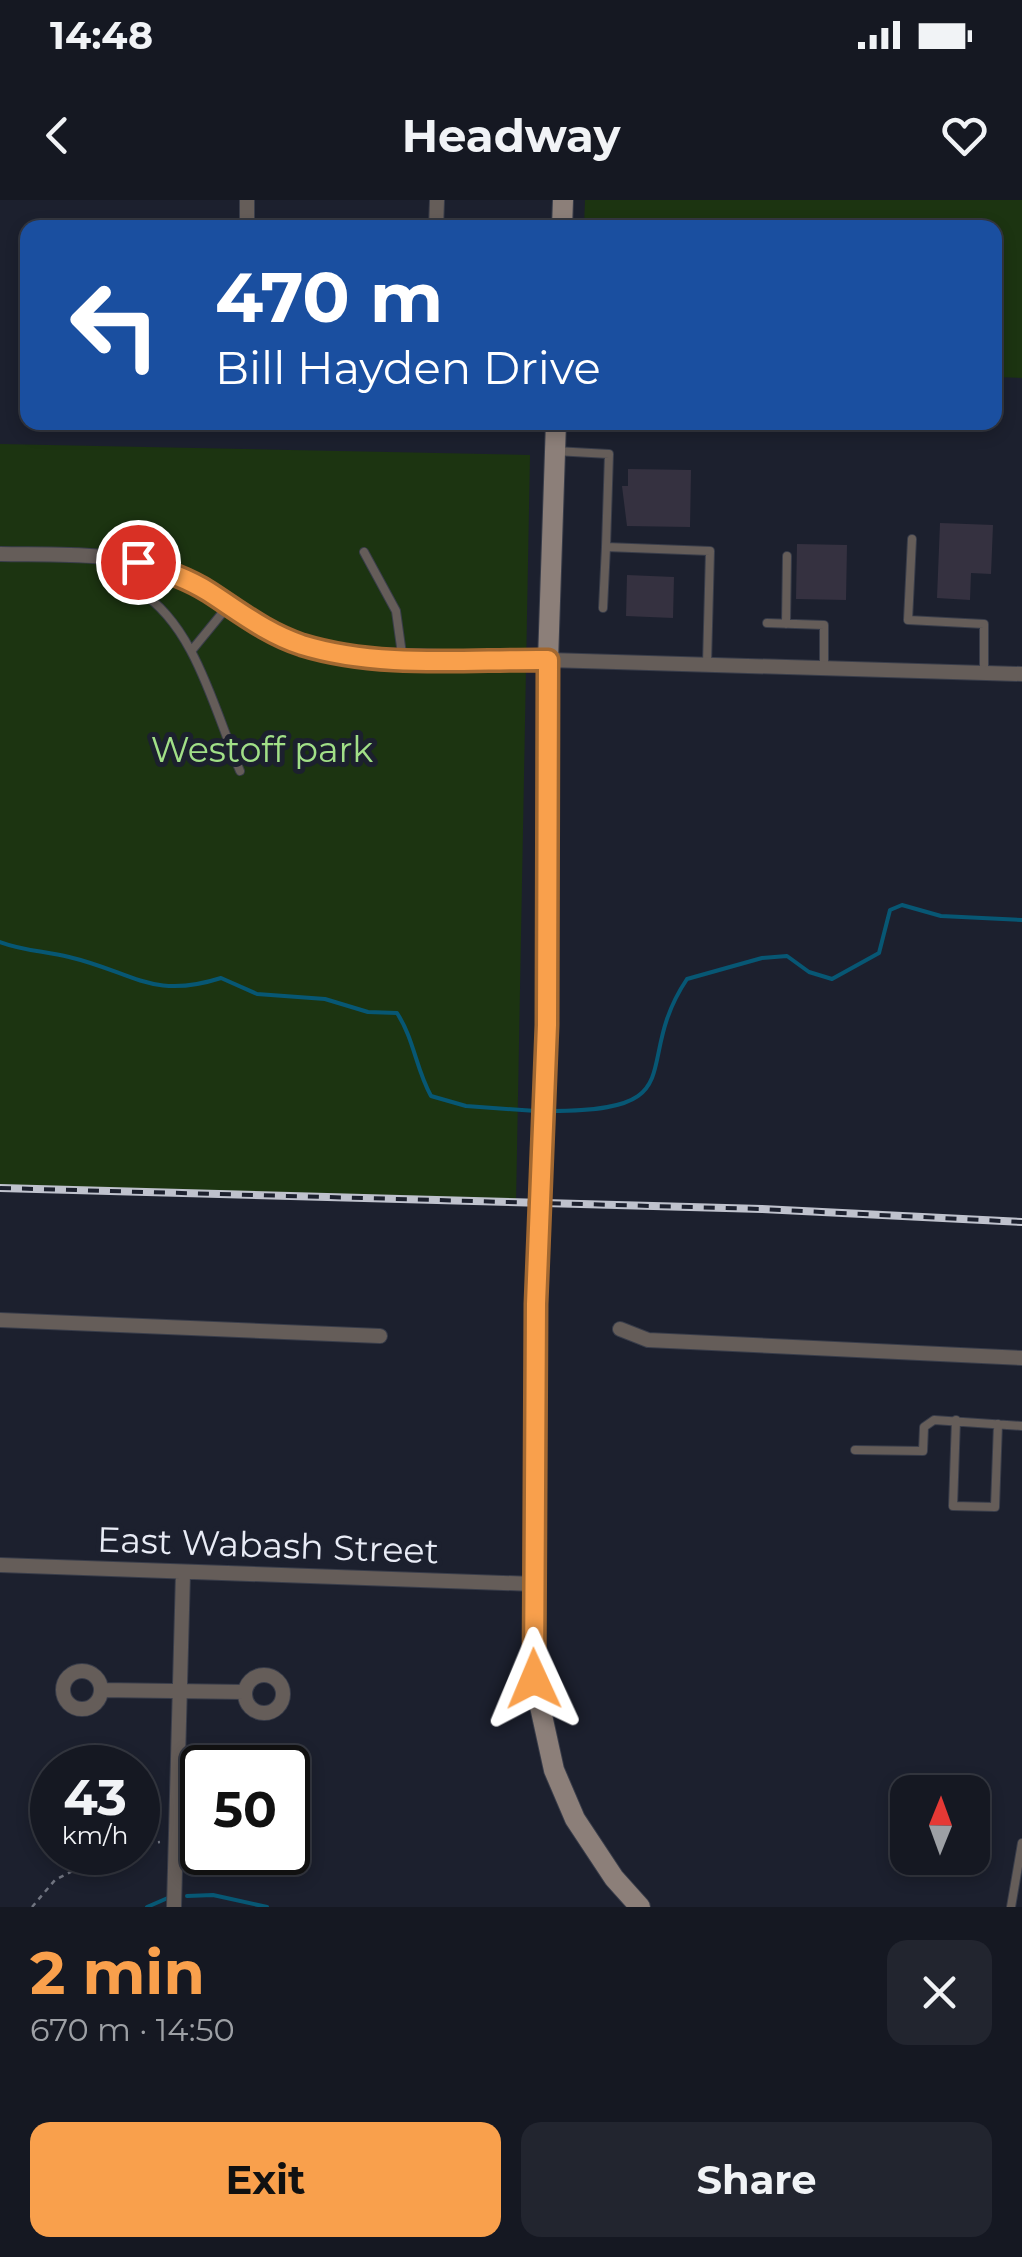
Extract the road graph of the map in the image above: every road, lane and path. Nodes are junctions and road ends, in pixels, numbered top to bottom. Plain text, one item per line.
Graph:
1 (556, 430) edge
2 (555, 451) junction
3 (912, 539) dead end
4 (606, 547) junction
5 (364, 552) dead end
6 (0, 554) edge
7 (787, 556) dead end
8 (140, 590) dead end
9 (228, 606) junction
10 (603, 608) dead end
11 (768, 623) dead end
12 (786, 624) junction
13 (192, 650) junction
14 (402, 659) junction
15 (548, 660) junction
16 (707, 664) junction
17 (824, 666) junction
18 (984, 673) junction
19 (1022, 674) edge
20 (240, 771) dead end
21 (0, 1320) edge
22 (620, 1329) dead end
23 (380, 1336) dead end
24 (1022, 1358) edge
25 (956, 1420) junction
26 (998, 1424) junction
27 (1022, 1426) edge
28 (856, 1450) dead end
29 (0, 1565) edge
30 (183, 1573) junction
31 (533, 1584) junction
32 (101, 1690) dead end
33 (180, 1692) junction
34 (245, 1692) dead end
35 (176, 1842) junction
36 (160, 1843) edge
37 (1022, 1843) edge
38 (65, 1875) edge
39 (32, 1907) edge
40 (174, 1907) edge
41 (640, 1907) edge
42 (1011, 1907) edge

1 - 2 main road
2 - 4 lane
2 - 15 main road
3 - 18 lane
4 - 10 lane
4 - 16 lane
5 - 14 lane
6 - 9 street
7 - 12 lane
8 - 13 lane
9 - 13 lane
9 - 14 street
11 - 12 lane
12 - 17 lane
13 - 20 lane
14 - 15 street
15 - 16 street
15 - 31 main road, bridge
16 - 17 street
17 - 18 street
18 - 19 street
21 - 23 street
22 - 24 street
25 - 26 lane
25 - 26 lane
25 - 28 lane
26 - 27 lane
29 - 30 street, East Wabash Street
30 - 31 street, East Wabash Street
30 - 33 street
31 - 41 main road
32 - 33 street
33 - 34 street
33 - 35 street
35 - 36 path
35 - 40 street
37 - 42 lane
38 - 39 path

